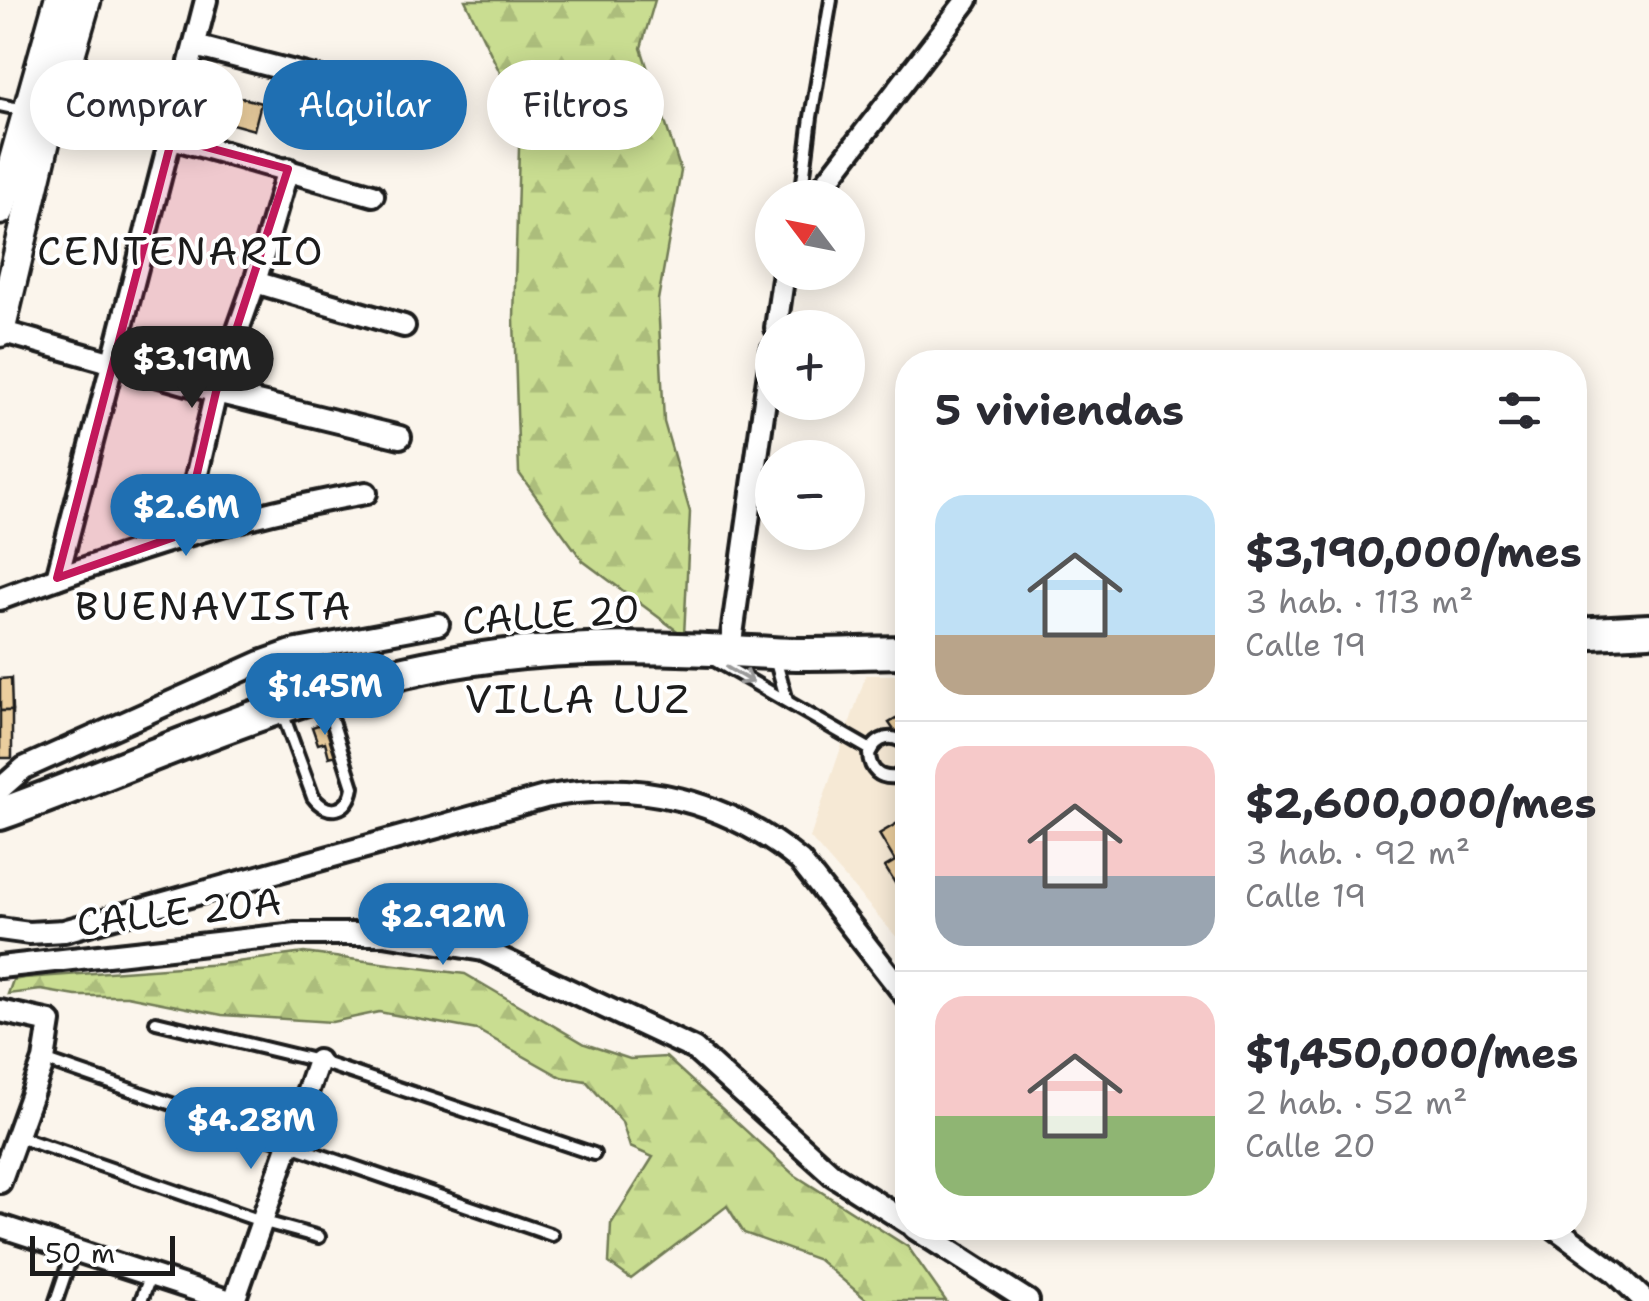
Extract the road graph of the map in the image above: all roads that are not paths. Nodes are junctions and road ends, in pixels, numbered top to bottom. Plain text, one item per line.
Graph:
1 (59, 0) edge
2 (86, 0) edge
3 (206, 0) edge
4 (831, 0) edge
5 (967, 0) edge
6 (195, 46) junction
7 (192, 60) edge
8 (263, 64) edge
9 (13, 108) edge
10 (169, 150) edge
11 (217, 150) edge
12 (288, 169) junction
13 (804, 180) edge
14 (828, 180) edge
15 (373, 195) dead end
16 (1, 199) edge
17 (255, 282) junction
18 (404, 326) dead end
19 (0, 331) edge
20 (110, 361) junction
21 (216, 392) junction
22 (762, 420) edge
23 (400, 437) dead end
24 (366, 493) dead end
25 (182, 534) junction
26 (57, 578) junction
27 (0, 599) edge
28 (438, 624) dead end
29 (1649, 630) edge
30 (1587, 633) edge
31 (692, 647) junction
32 (730, 650) junction
33 (895, 652) edge
34 (774, 654) junction
35 (323, 692) junction
36 (787, 702) junction
37 (280, 707) junction
38 (895, 738) edge
39 (871, 750) junction
40 (895, 777) edge
41 (0, 790) edge
42 (0, 814) edge
43 (0, 929) edge
44 (50, 933) junction
45 (0, 966) edge
46 (895, 982) edge
47 (0, 1011) edge
48 (156, 1022) dead end
49 (44, 1060) junction
50 (318, 1061) junction
51 (14, 1136) junction
52 (288, 1144) junction
53 (594, 1154) dead end
54 (0, 1182) edge
55 (895, 1215) edge
56 (261, 1221) junction
57 (0, 1226) edge
58 (552, 1235) dead end
59 (319, 1237) dead end
60 (933, 1240) edge
61 (1571, 1240) edge
62 (73, 1251) junction
63 (150, 1276) junction
64 (56, 1301) edge
65 (142, 1301) edge
66 (232, 1301) edge
67 (1028, 1301) edge
68 (1645, 1301) edge

1 - 9 main road
2 - 19 main road
3 - 6 street
4 - 13 lane
5 - 14 street
6 - 7 street
6 - 8 street
9 - 16 main road
10 - 20 street
11 - 12 street
12 - 15 street
12 - 17 street
17 - 18 street
17 - 21 street
19 - 20 street
20 - 21 street
20 - 26 street
21 - 23 street
21 - 25 street
22 - 32 street
24 - 25 street
25 - 26 street
26 - 27 street
28 - 41 street
29 - 30 main road
31 - 32 main road, CALLE 20
31 - 35 main road, CALLE 20
31 -> 36 lane
32 - 34 main road, CALLE 20
33 - 34 main road, CALLE 20
34 - 36 lane
35 - 37 main road, CALLE 20
35 - 37 lane
36 - 39 lane
37 - 42 main road, CALLE 20
38 - 39 lane
39 - 40 lane
43 - 44 street
44 - 45 street
44 - 46 street
45 - 55 street, CALLE 20A
47 - 49 street
48 - 50 lane
49 - 51 street
49 - 52 lane
50 - 52 street
50 - 53 lane
51 - 54 street
51 - 56 lane
52 - 56 street
52 - 58 lane
56 - 59 lane
56 - 66 street
57 - 62 street
60 - 67 street
61 - 68 street
62 - 63 street
62 - 64 lane
63 - 65 lane
63 - 66 street

